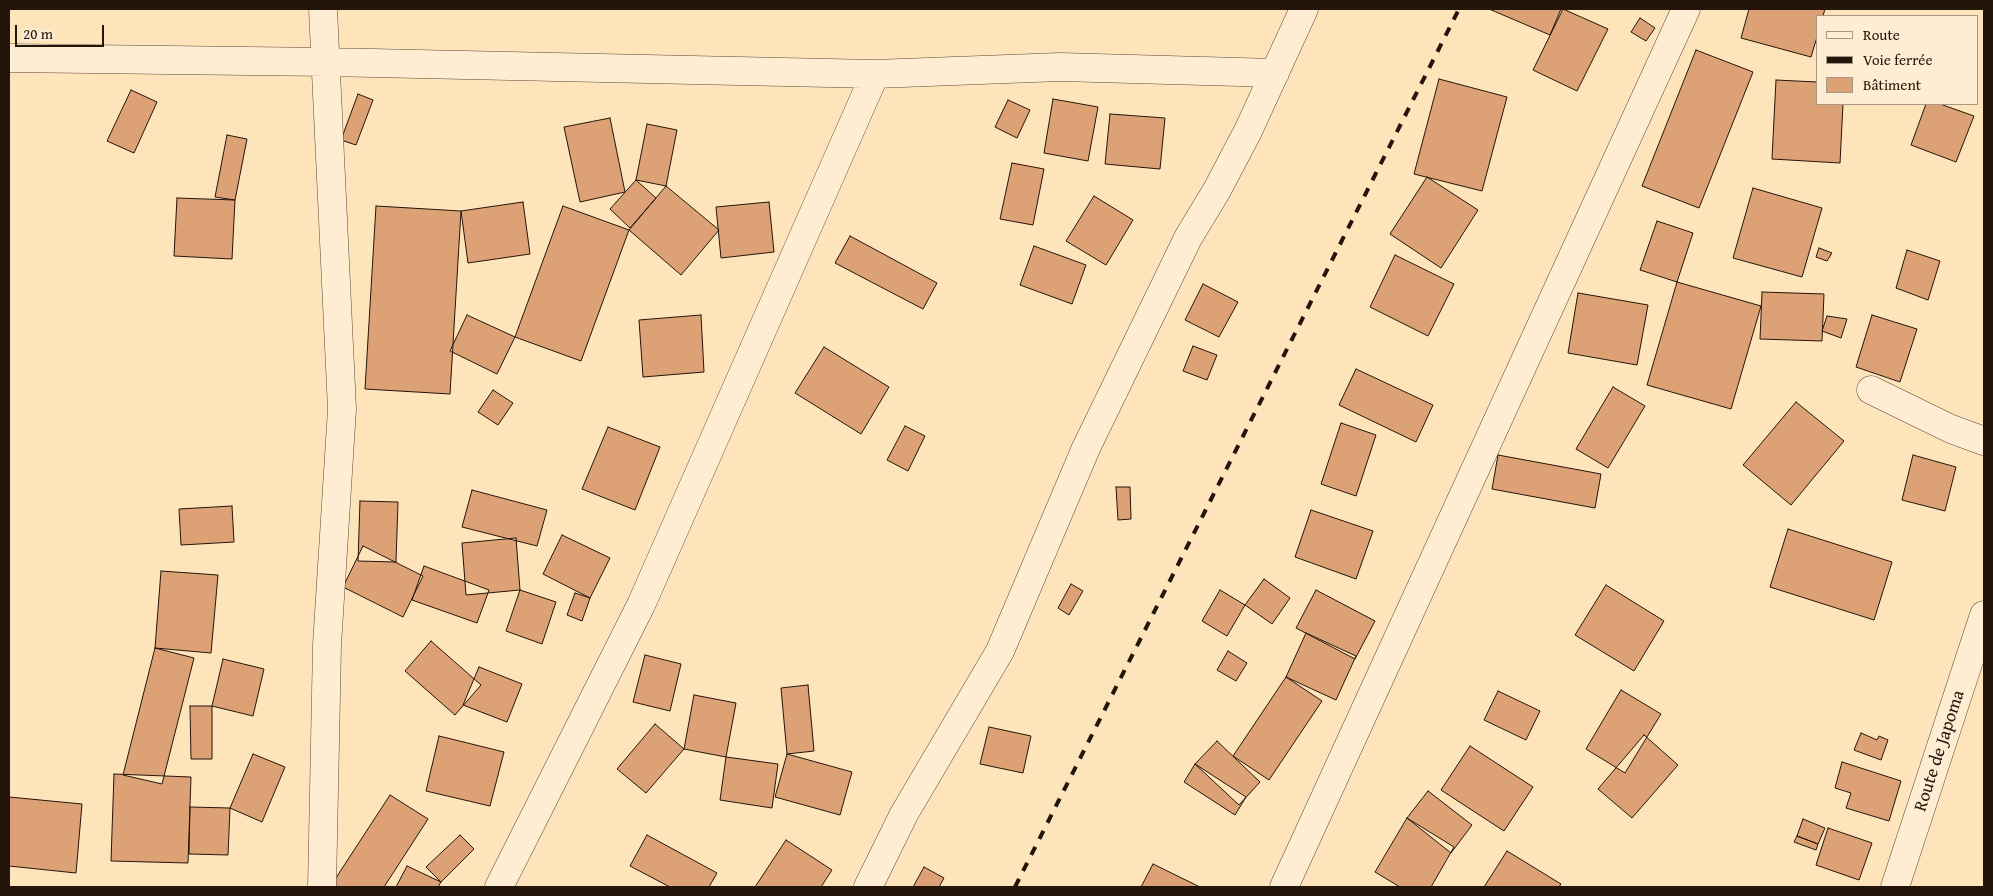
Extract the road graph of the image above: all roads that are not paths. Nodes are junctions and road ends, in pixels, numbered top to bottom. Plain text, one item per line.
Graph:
1 (323, 9) edge
2 (1304, 9) edge
3 (1686, 9) edge
4 (9, 58) edge
5 (327, 62) junction
6 (1275, 73) junction
7 (875, 74) junction
8 (1871, 390) dead end
9 (1984, 441) edge
10 (1984, 615) edge
11 (322, 887) edge
12 (499, 887) edge
13 (868, 887) edge
14 (1284, 887) edge
15 (1895, 887) edge

1 - 5 street
2 - 6 street
3 - 14 street
4 - 5 street
5 - 7 street
5 - 11 street
6 - 7 street
6 - 13 street
7 - 12 street
8 - 9 street
10 - 15 street, Route de Japoma

